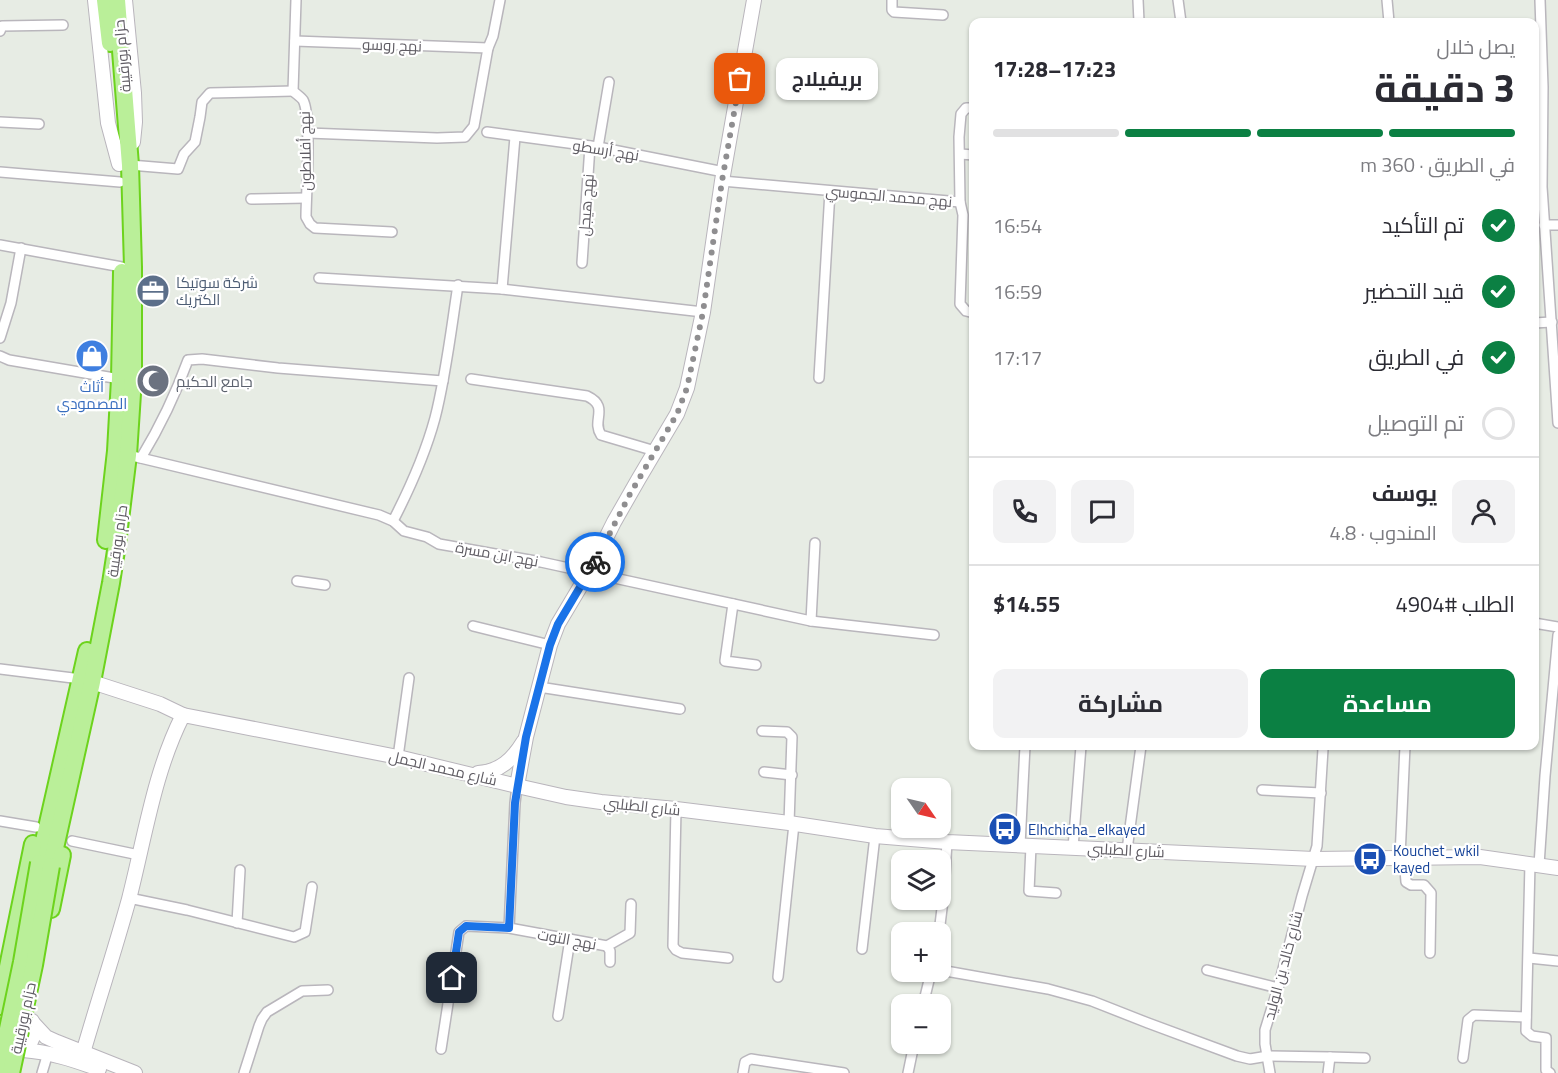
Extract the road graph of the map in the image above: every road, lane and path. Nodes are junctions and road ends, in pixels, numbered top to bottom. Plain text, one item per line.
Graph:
1 (95, 0) edge
2 (296, 0) edge
3 (500, 0) edge
4 (754, 0) edge
5 (892, 0) edge
6 (1138, 0) edge
7 (1178, 0) edge
8 (1387, 0) edge
9 (1540, 0) edge
10 (114, 5) edge
11 (943, 15) dead end
12 (1139, 18) edge
13 (1180, 18) edge
14 (1389, 18) edge
15 (63, 25) dead end
16 (0, 31) edge
17 (295, 41) junction
18 (488, 48) junction
19 (609, 81) dead end
20 (1539, 87) edge
21 (293, 91) junction
22 (969, 109) edge
23 (0, 122) edge
24 (39, 124) dead end
25 (487, 132) dead end
26 (308, 133) junction
27 (515, 137) junction
28 (594, 146) junction
29 (960, 154) junction
30 (969, 155) edge
31 (125, 164) junction
32 (0, 172) edge
33 (723, 177) junction
34 (1539, 181) edge
35 (120, 182) junction
36 (830, 191) junction
37 (306, 198) junction
38 (251, 199) dead end
39 (960, 202) junction
40 (1544, 225) junction
41 (1558, 225) edge
42 (392, 232) dead end
43 (0, 245) edge
44 (21, 248) junction
45 (582, 263) dead end
46 (122, 267) junction
47 (319, 278) dead end
48 (458, 285) junction
49 (502, 289) junction
50 (703, 312) junction
51 (969, 312) edge
52 (1552, 322) junction
53 (1539, 323) edge
54 (0, 338) edge
55 (1556, 350) edge
56 (0, 356) edge
57 (819, 378) dead end
58 (120, 379) junction
59 (471, 379) dead end
60 (443, 381) junction
61 (1558, 423) edge
62 (655, 451) junction
63 (134, 456) junction
64 (394, 523) junction
65 (815, 543) dead end
66 (589, 572) junction
67 (297, 581) dead end
68 (325, 585) dead end
69 (733, 604) junction
70 (811, 621) junction
71 (1539, 624) edge
72 (473, 626) dead end
73 (1558, 627) edge
74 (1558, 635) edge
75 (934, 636) dead end
76 (550, 645) junction
77 (756, 665) dead end
78 (0, 669) edge
79 (409, 678) dead end
80 (86, 681) junction
81 (539, 687) junction
82 (680, 709) dead end
83 (183, 715) junction
84 (762, 731) dead end
85 (526, 737) junction
86 (1025, 750) edge
87 (1081, 750) edge
88 (1140, 750) edge
89 (1323, 750) edge
90 (1405, 750) edge
91 (398, 757) junction
92 (764, 772) dead end
93 (468, 774) junction
94 (792, 775) junction
95 (517, 786) junction
96 (1262, 790) dead end
97 (1321, 793) junction
98 (676, 809) junction
99 (0, 821) edge
100 (792, 823) junction
101 (36, 827) junction
102 (875, 836) junction
103 (72, 841) dead end
104 (947, 842) junction
105 (1026, 846) junction
106 (1073, 848) junction
107 (1127, 850) junction
108 (139, 855) junction
109 (1402, 857) junction
110 (1314, 859) junction
111 (1535, 864) junction
112 (45, 865) junction
113 (1558, 868) edge
114 (240, 870) dead end
115 (312, 887) dead end
116 (1056, 893) dead end
117 (129, 898) junction
118 (631, 904) dead end
119 (940, 922) edge
120 (237, 923) junction
121 (509, 928) junction
122 (570, 939) junction
123 (607, 946) junction
124 (862, 950) dead end
125 (1430, 953) dead end
126 (728, 958) dead end
127 (1529, 958) junction
128 (1558, 961) edge
129 (610, 962) dead end
130 (1207, 970) dead end
131 (951, 972) edge
132 (778, 977) dead end
133 (1278, 988) junction
134 (328, 990) dead end
135 (0, 1008) edge
136 (558, 1016) dead end
137 (1526, 1017) junction
138 (32, 1021) junction
139 (441, 1049) dead end
140 (23, 1050) junction
141 (0, 1052) edge
142 (48, 1053) junction
143 (83, 1053) junction
144 (912, 1054) edge
145 (1268, 1056) junction
146 (1330, 1057) junction
147 (1365, 1058) dead end
148 (1463, 1058) dead end
149 (0, 1066) edge
150 (11, 1073) edge
151 (18, 1073) edge
152 (42, 1073) edge
153 (110, 1073) edge
154 (135, 1073) edge
155 (244, 1073) edge
156 (743, 1073) edge
157 (844, 1073) edge
158 (908, 1073) edge
159 (1270, 1073) edge
160 (1328, 1073) edge
161 (1550, 1073) edge

1 - 31 street
2 - 17 street, نهج أفلاطون
3 - 18 street
4 - 33 street, شارع محمد الجمل
5 - 11 street
6 - 12 street
7 - 13 street
8 - 14 street
9 - 20 street
10 - 31 highway, حزام بورقيبة
15 - 16 street
17 - 18 street, نهج روسو
17 - 21 street, نهج أفلاطون
18 - 26 street
19 - 28 street, نهج هيجل
21 - 26 street, نهج أفلاطون
21 - 31 street
22 - 29 street, نهج محمد الجموسي
23 - 24 street
25 - 27 street, نهج أرسطو
26 - 37 street, نهج أفلاطون
27 - 28 street, نهج أرسطو
27 - 49 street
28 - 33 street, نهج أرسطو
28 - 45 street, نهج هيجل
29 - 30 street
29 - 39 street, نهج محمد الجموسي
31 - 35 highway, حزام بورقيبة
31 - 63 highway, حزام بورقيبة
32 - 35 street
33 - 36 street, نهج محمد الجموسي
33 - 50 street, شارع محمد الجمل
34 - 40 street
35 - 46 highway, حزام بورقيبة
36 - 39 street, نهج محمد الجموسي
36 - 57 street
37 - 38 street
37 - 42 street, نهج أفلاطون
39 - 51 street
40 - 41 street
40 - 52 street
43 - 44 street
44 - 46 street
44 - 54 street
46 - 58 highway, حزام بورقيبة
47 - 48 street
48 - 49 street
48 - 60 street
49 - 50 street
50 - 62 street, شارع محمد الجمل
52 - 53 street
52 - 55 street
55 - 61 street
56 - 58 street
58 - 80 highway, حزام بورقيبة
59 - 62 street
60 - 63 street
60 - 64 street
62 - 66 street, شارع محمد الجمل
63 - 64 street, نهج ابن مسرة
63 - 80 highway, حزام بورقيبة
64 - 66 street, نهج ابن مسرة
65 - 70 street
66 - 69 street, نهج ابن مسرة
66 - 76 street, شارع محمد الجمل
67 - 68 street
69 - 70 street, نهج ابن مسرة
69 - 77 street
70 - 75 street, نهج ابن مسرة
71 - 73 street
72 - 76 street
74 - 111 street
76 - 81 street, شارع محمد الجمل
78 - 80 street
79 - 91 street
80 - 83 street, شارع محمد الجمل
80 - 101 highway
80 - 112 highway, حزام بورقيبة
80 - 138 highway
81 - 82 street
81 - 85 street, شارع محمد الجمل
83 - 91 street, شارع محمد الجمل
83 - 108 street
84 - 94 street
85 - 93 street
85 - 95 street, شارع محمد الجمل
86 - 105 street
87 - 106 street
88 - 107 street
89 - 97 street, شارع خالد بن الوليد
90 - 109 street
91 - 93 street, شارع محمد الجمل
92 - 94 street
93 - 95 street, شارع محمد الجمل
94 - 100 street
95 - 98 street, شارع الطبلبي
95 - 121 street
96 - 97 street
97 - 110 street, شارع خالد بن الوليد
98 - 100 street, شارع الطبلبي
98 - 126 street
99 - 101 street
100 - 102 street, شارع الطبلبي
100 - 132 street
101 - 135 highway
102 - 104 street, شارع الطبلبي
102 - 124 street
103 - 108 street
104 - 105 street, شارع الطبلبي
104 - 119 street
105 - 106 street, شارع الطبلبي
105 - 116 street
106 - 107 street, شارع الطبلبي
107 - 110 street, شارع الطبلبي
108 - 117 street
109 - 110 street, شارع الطبلبي
109 - 111 street, شارع الطبلبي
109 - 125 street
110 - 133 street, شارع خالد بن الوليد
111 - 113 street, شارع الطبلبي
111 - 127 street
112 - 149 highway, حزام بورقيبة, bridge
112 - 150 highway, حزام بورقيبة, bridge
114 - 120 street
115 - 120 street
117 - 120 street
117 - 143 street
118 - 123 street, نهج التوت
121 - 122 street, نهج التوت
121 - 139 street, نهج التوت
122 - 123 street, نهج التوت
122 - 136 street
123 - 129 street
127 - 128 street
127 - 137 street
130 - 133 street
131 - 145 street
133 - 145 street, شارع خالد بن الوليد
134 - 155 street
135 - 138 street
137 - 148 street
137 - 161 street
138 - 140 street
138 - 143 street
140 - 141 street
140 - 142 street
140 - 151 highway
142 - 152 street
142 - 153 street
143 - 154 street
144 - 158 street
145 - 146 street
145 - 159 street, شارع خالد بن الوليد
146 - 147 street
146 - 160 street
156 - 157 street

